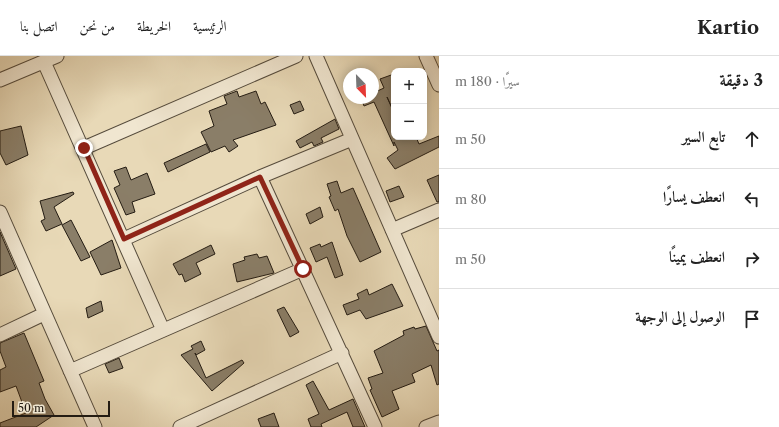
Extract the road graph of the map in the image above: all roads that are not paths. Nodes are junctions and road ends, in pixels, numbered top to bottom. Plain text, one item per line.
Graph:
1 (57, 56) edge
2 (296, 56) edge
3 (316, 56) edge
4 (426, 56) edge
5 (44, 62) junction
6 (0, 80) edge
7 (439, 85) edge
8 (352, 139) junction
9 (84, 148) junction
10 (260, 177) junction
11 (439, 210) edge
12 (2, 221) edge
13 (392, 230) junction
14 (124, 239) junction
15 (303, 269) junction
16 (44, 314) junction
17 (435, 315) edge
18 (163, 330) junction
19 (0, 335) edge
20 (439, 337) edge
21 (342, 353) junction
22 (70, 371) junction
23 (439, 422) edge
24 (95, 427) edge
25 (180, 427) edge
26 (375, 427) edge
27 (426, 427) edge

1 - 5 street
2 - 9 street
3 - 8 street
4 - 7 street
5 - 6 street
5 - 9 street
8 - 10 street
8 - 13 street
9 - 14 street
10 - 14 street
10 - 15 street
11 - 13 street
12 - 16 street
13 - 17 street
14 - 18 street
15 - 18 street
15 - 21 street
16 - 19 street
16 - 22 street
17 - 20 street
18 - 22 street
21 - 25 street
21 - 26 street
22 - 24 street
23 - 27 street

